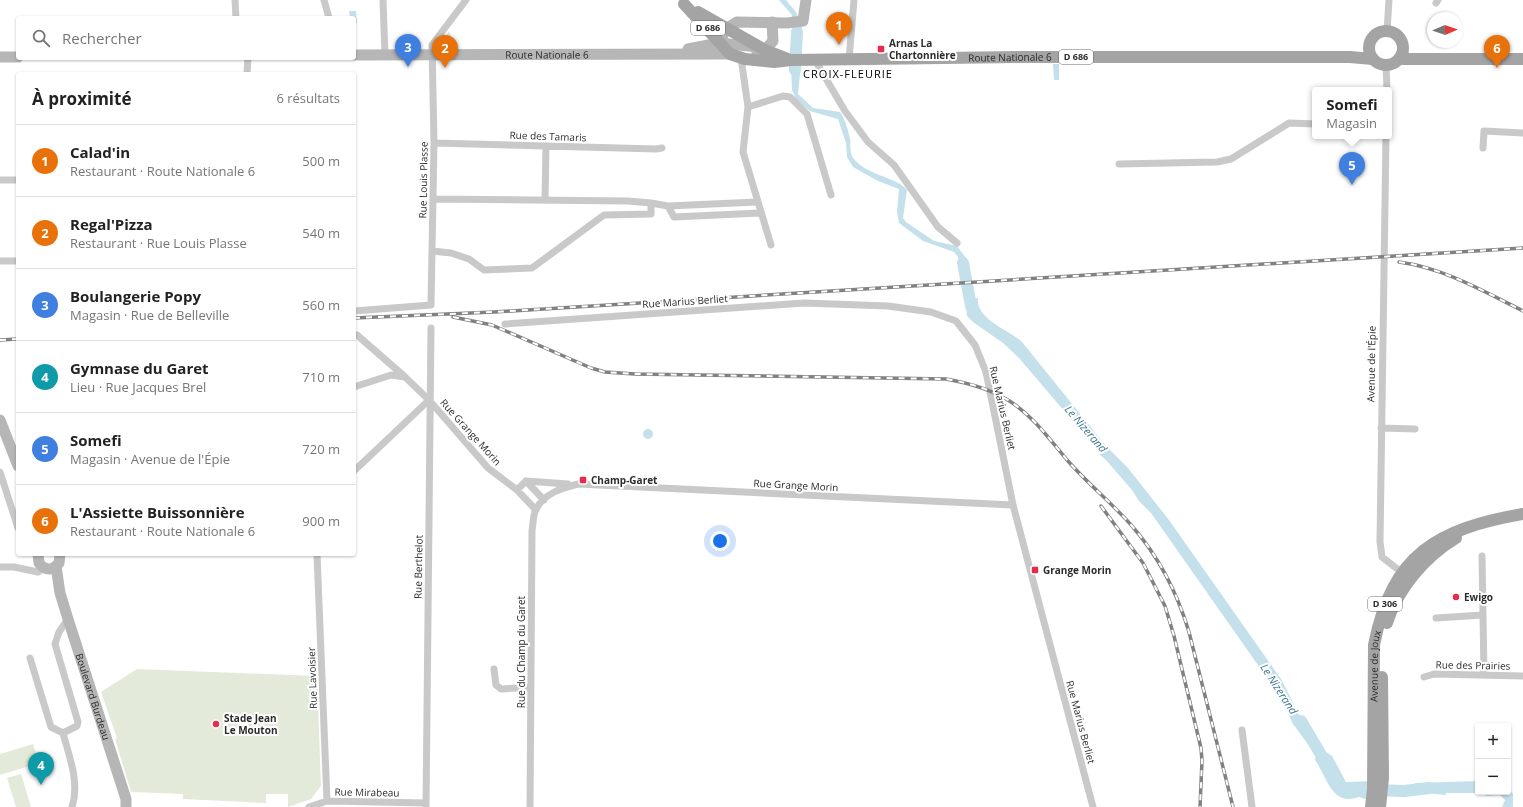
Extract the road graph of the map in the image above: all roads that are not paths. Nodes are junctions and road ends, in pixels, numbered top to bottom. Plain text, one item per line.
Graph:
1 (236, 0) edge
2 (324, 0) edge
3 (383, 0) edge
4 (466, 0) edge
5 (806, 0) edge
6 (854, 0) edge
7 (1389, 0) edge
8 (681, 2) edge
9 (236, 16) edge
10 (328, 16) edge
11 (772, 22) junction
12 (726, 29) junction
13 (1387, 31) junction
14 (719, 43) junction
15 (1369, 46) junction
16 (762, 48) junction
17 (1401, 54) junction
18 (356, 55) edge
19 (385, 55) junction
20 (432, 55) junction
21 (661, 55) junction
22 (735, 56) junction
23 (0, 57) edge
24 (16, 57) edge
25 (1350, 57) junction
26 (1374, 59) junction
27 (1523, 59) edge
28 (248, 60) edge
29 (796, 60) junction
30 (815, 60) junction
31 (849, 60) junction
32 (1386, 65) junction
33 (247, 72) edge
34 (1387, 87) edge
35 (748, 107) junction
36 (1312, 124) edge
37 (1523, 133) edge
38 (1386, 139) edge
39 (434, 144) junction
40 (546, 146) junction
41 (662, 148) dead end
42 (1483, 148) dead end
43 (1119, 164) dead end
44 (0, 180) edge
45 (16, 180) edge
46 (831, 195) dead end
47 (432, 199) junction
48 (545, 200) junction
49 (757, 202) junction
50 (651, 203) junction
51 (668, 206) junction
52 (760, 213) junction
53 (957, 243) dead end
54 (771, 245) dead end
55 (432, 251) junction
56 (16, 261) edge
57 (0, 262) edge
58 (356, 311) edge
59 (505, 324) dead end
60 (431, 328) dead end
61 (357, 335) dead end
62 (404, 377) junction
63 (356, 386) edge
64 (429, 400) junction
65 (0, 420) edge
66 (1380, 428) junction
67 (1415, 429) dead end
68 (16, 461) edge
69 (356, 469) edge
70 (0, 472) edge
71 (526, 481) junction
72 (578, 484) junction
73 (518, 490) junction
74 (544, 500) junction
75 (1013, 505) junction
76 (536, 510) junction
77 (1523, 514) edge
78 (1523, 520) edge
79 (16, 522) edge
80 (60, 556) edge
81 (317, 556) edge
82 (1482, 556) dead end
83 (42, 562) edge
84 (0, 567) edge
85 (1406, 576) junction
86 (1483, 615) junction
87 (1436, 618) dead end
88 (68, 619) junction
89 (30, 658) dead end
90 (494, 669) dead end
91 (1484, 675) junction
92 (1523, 676) edge
93 (1424, 677) dead end
94 (531, 687) junction
95 (1242, 730) dead end
96 (63, 733) junction
97 (327, 801) junction
98 (1376, 802) edge
99 (128, 804) edge
100 (426, 805) edge
101 (72, 807) edge
102 (309, 807) edge
103 (530, 807) edge
104 (1093, 807) edge
105 (1252, 807) edge

1 - 9 street
2 - 10 street
3 - 19 street
4 - 20 street, Rue Louis Plasse
5 - 11 main road
6 - 31 street
7 - 13 street
8 - 12 main road
8 - 14 main road, D 686
11 - 12 main road
11 - 16 main road
12 - 14 main road
12 - 16 main road
13 - 15 main road
13 - 17 main road
14 - 16 main road, Route Nationale 6 / D 686
14 - 21 main road, Route Nationale 6 / D 686
14 - 22 main road, D 686
15 - 25 main road
15 - 26 main road
16 - 22 main road
16 - 29 main road, Route Nationale 6 / D 686
17 - 27 main road
17 - 32 main road
18 - 19 main road, D 686
19 - 20 main road, D 686
20 - 21 main road, Route Nationale 6 / D 686
20 - 39 street, Rue Louis Plasse
21 - 22 main road, Route Nationale 6 / D 686
22 - 29 main road, Route Nationale 6 / D 686
22 - 35 street
23 - 24 main road
25 - 26 main road, Route Nationale 6 / D 686
25 - 31 main road, Route Nationale 6 / D 686
26 - 32 main road
28 - 33 street
29 - 30 main road, Route Nationale 6 / D 686
30 - 31 main road, Route Nationale 6 / D 686
30 - 53 street
32 - 34 street
35 - 46 street
35 - 49 street
36 - 43 street
37 - 42 street
38 - 66 street, Avenue de l'Épie
39 - 40 street, Rue des Tamaris
39 - 47 street, Rue Louis Plasse
40 - 41 street, Rue des Tamaris
40 - 48 street
44 - 45 street
47 - 48 street
47 - 55 street, Rue Louis Plasse
48 - 50 street
49 - 51 street
49 - 52 street
50 - 51 street
50 - 55 street
51 - 52 street
52 - 54 street
55 - 58 street, Rue Louis Plasse
56 - 57 street
59 - 75 street, Rue Marius Berliet
60 - 64 street, Rue Berthelot
61 - 62 street, Rue Grange Morin
62 - 63 street
62 - 64 street, Rue Grange Morin
64 - 69 street
64 - 73 street, Rue Grange Morin
64 - 100 street, Rue Berthelot
65 - 68 main road
66 - 67 street
66 - 85 street, Avenue de l'Épie
70 - 79 street
71 - 72 street, Rue Grange Morin
71 - 73 street
71 - 74 street
72 - 74 street, Rue Grange Morin
72 - 75 street, Rue Grange Morin
73 - 76 street, Rue Grange Morin
74 - 76 street, Rue du Champ du Garet
75 - 104 street, Rue Marius Berliet
76 - 94 street, Rue du Champ du Garet
77 - 85 main road, Avenue de Joux / D 306
78 - 85 main road, Avenue de Joux / D 306
80 - 83 main road, Boulevard Burdeau
81 - 97 street, Rue Lavoisier
82 - 86 street
83 - 84 street
83 - 88 main road, Boulevard Burdeau
85 - 98 main road, Avenue de Joux / D 306
86 - 87 street
86 - 91 street
88 - 96 street
88 - 99 main road, Boulevard Burdeau
89 - 96 street
90 - 94 street
91 - 92 street, Rue des Prairies
91 - 93 street, Rue des Prairies
94 - 103 street, Rue du Champ du Garet
95 - 105 street
96 - 101 street
97 - 100 street, Rue Mirabeau
97 - 102 street, Rue Mirabeau

